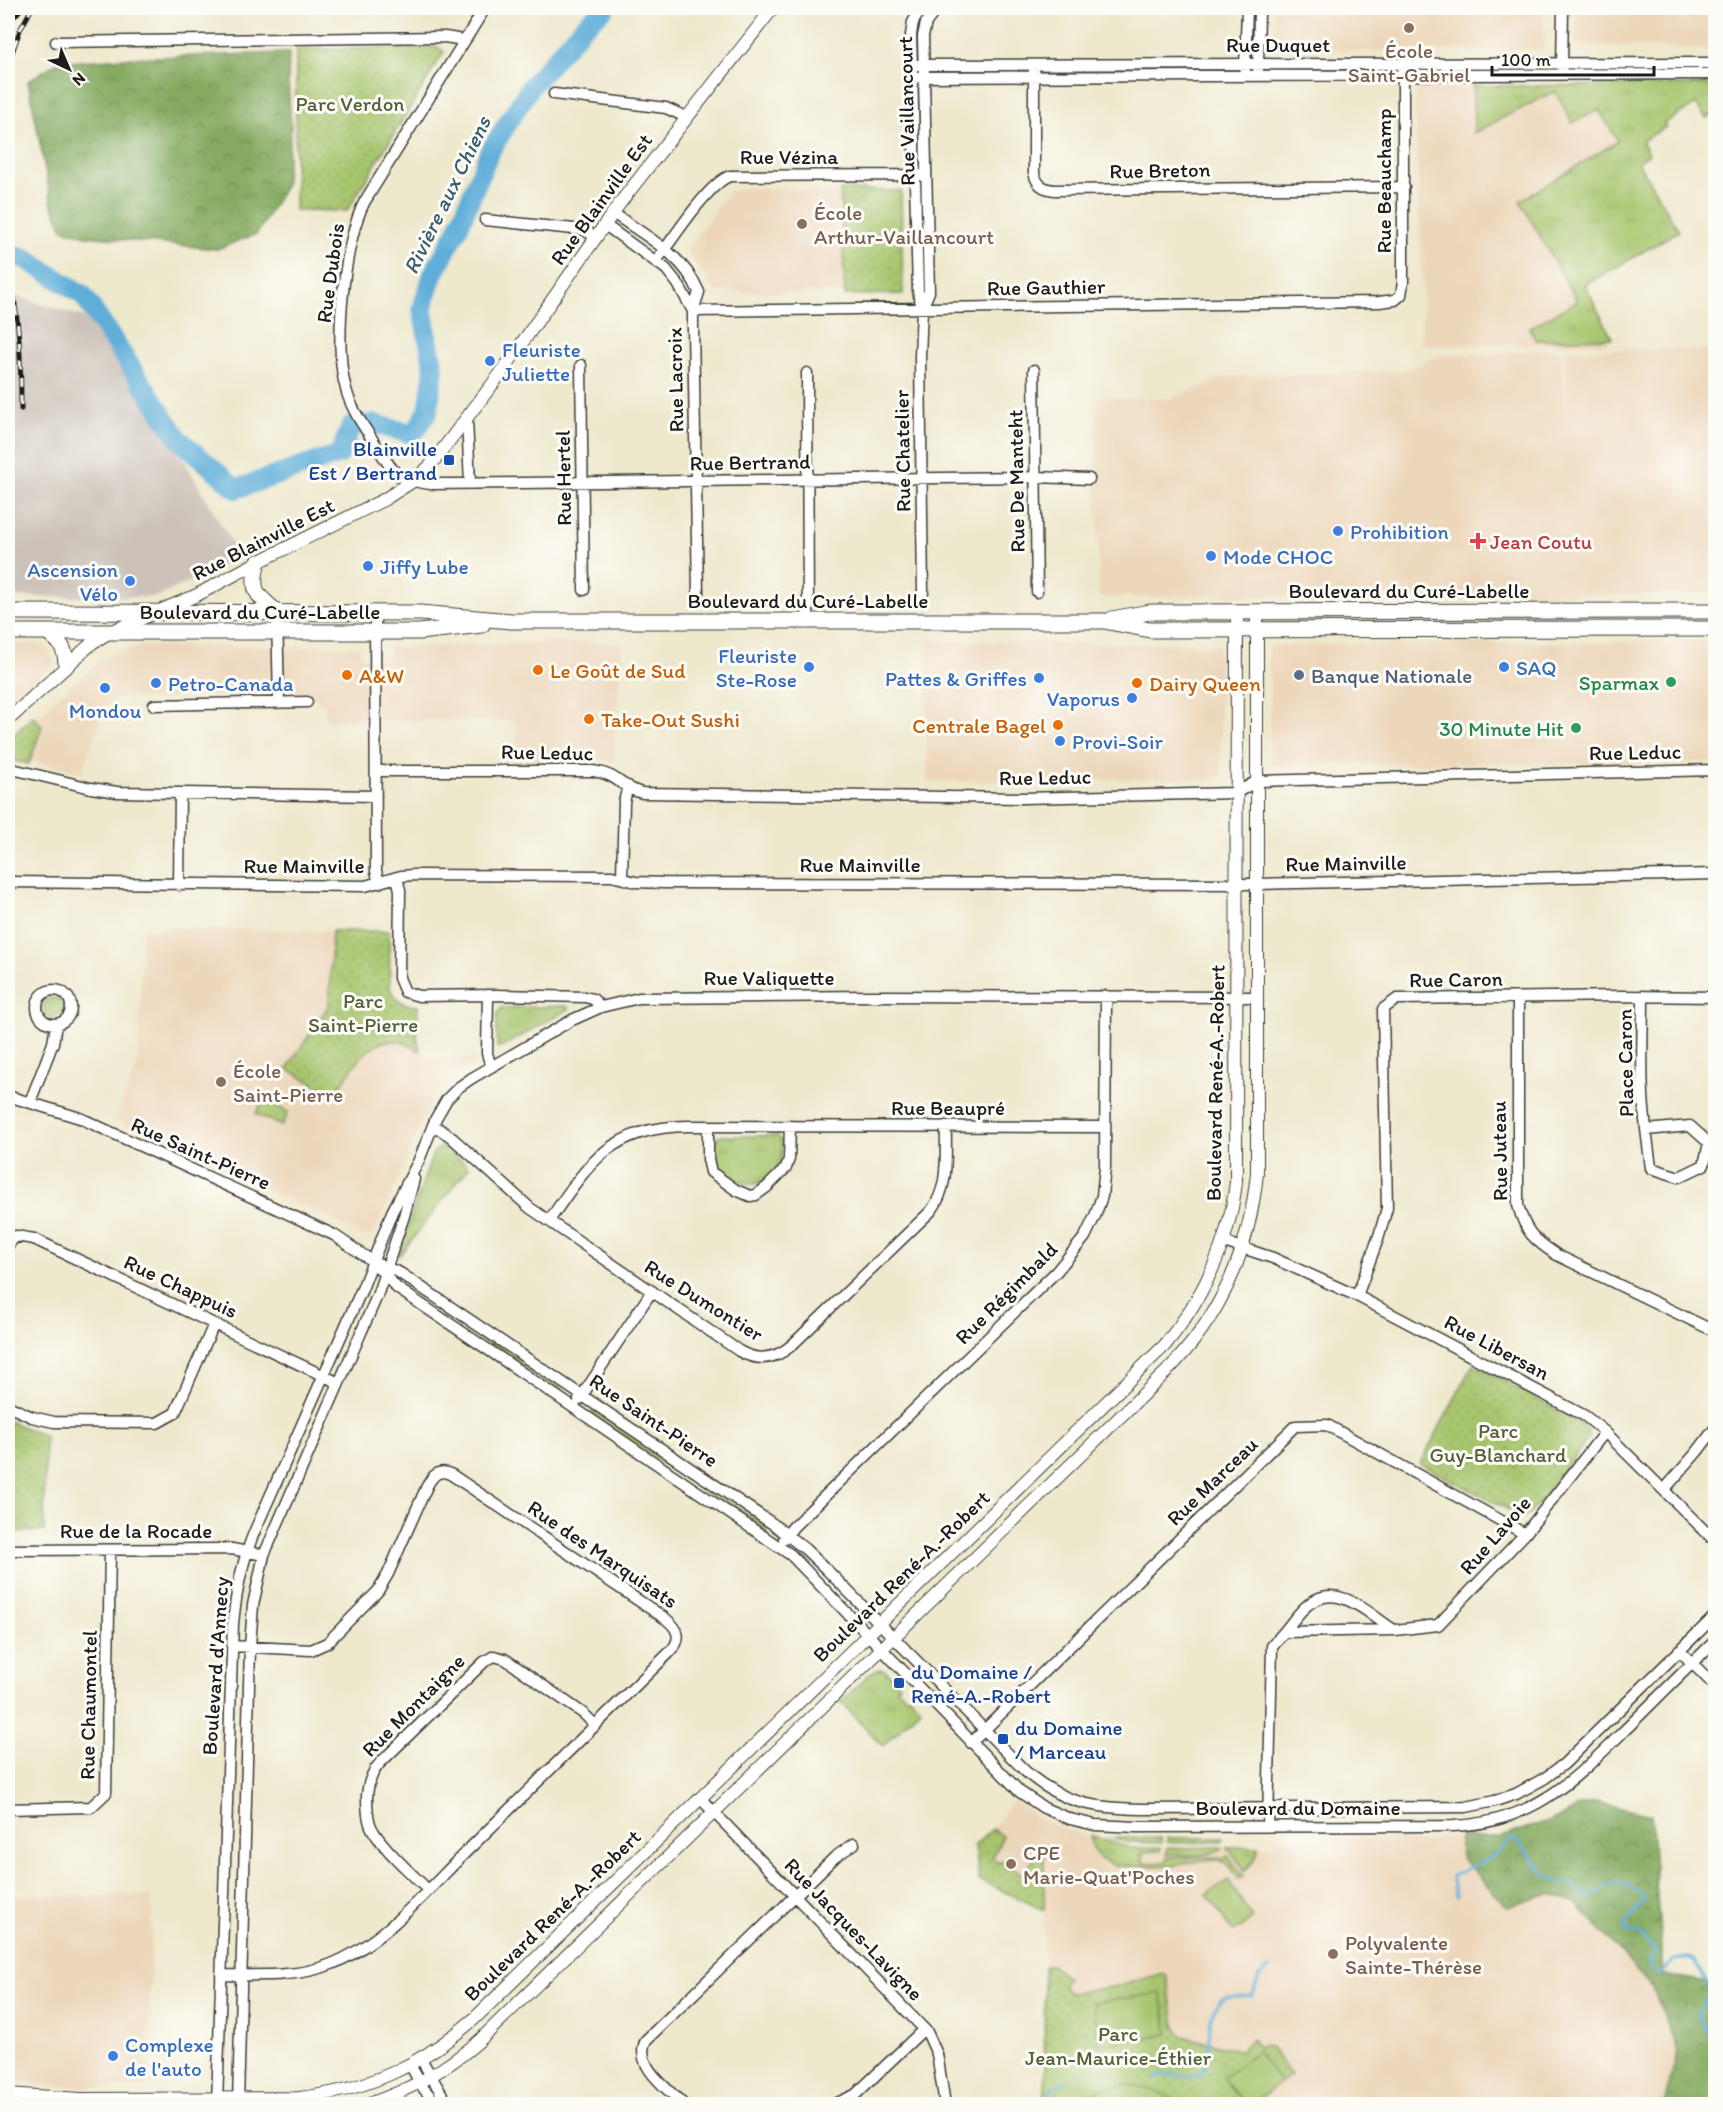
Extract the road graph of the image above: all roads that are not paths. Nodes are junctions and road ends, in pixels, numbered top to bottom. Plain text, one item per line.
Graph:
1 (485, 8) edge
2 (773, 8) edge
3 (922, 8) edge
4 (937, 8) edge
5 (1247, 8) edge
6 (1259, 8) edge
7 (1563, 8) edge
8 (56, 42) dead end
9 (463, 42) junction
10 (1403, 62) junction
11 (1245, 63) junction
12 (1258, 63) junction
13 (1562, 63) junction
14 (1716, 63) edge
15 (1034, 70) junction
16 (920, 73) junction
17 (1716, 74) edge
18 (1245, 75) junction
19 (1258, 75) junction
20 (1402, 75) junction
21 (1561, 75) junction
22 (554, 94) dead end
23 (686, 117) junction
24 (920, 175) junction
25 (1404, 187) junction
26 (613, 213) junction
27 (485, 220) dead end
28 (604, 225) junction
29 (596, 237) junction
30 (665, 249) junction
31 (656, 261) junction
32 (1398, 299) joint
33 (922, 309) junction
34 (693, 311) junction
35 (581, 365) dead end
36 (1034, 370) dead end
37 (807, 374) dead end
38 (467, 419) junction
39 (1035, 477) junction
40 (921, 478) junction
41 (1089, 479) dead end
42 (808, 480) junction
43 (413, 482) junction
44 (695, 482) junction
45 (583, 483) junction
46 (470, 484) junction
47 (258, 562) junction
48 (584, 590) dead end
49 (1037, 592) dead end
50 (698, 593) dead end
51 (923, 593) dead end
52 (110, 611) junction
53 (1237, 611) junction
54 (1257, 611) junction
55 (1716, 611) edge
56 (8, 612) edge
57 (162, 612) junction
58 (277, 612) junction
59 (375, 612) junction
60 (511, 621) junction
61 (808, 621) junction
62 (1104, 621) junction
63 (1716, 629) edge
64 (1237, 630) junction
65 (1257, 630) junction
66 (8, 632) edge
67 (47, 632) junction
68 (110, 632) junction
69 (161, 632) junction
70 (278, 632) junction
71 (375, 632) junction
72 (66, 666) junction
73 (307, 702) dead end
74 (279, 703) junction
75 (154, 705) dead end
76 (8, 720) edge
77 (8, 768) edge
78 (1716, 770) edge
79 (377, 771) junction
80 (1257, 781) junction
81 (628, 786) junction
82 (180, 793) junction
83 (1236, 793) junction
84 (376, 796) junction
85 (1716, 874) edge
86 (622, 877) junction
87 (397, 878) junction
88 (8, 882) edge
89 (379, 883) junction
90 (1237, 884) junction
91 (1257, 884) junction
92 (179, 885) junction
93 (488, 996) junction
94 (1106, 996) junction
95 (1237, 996) junction
96 (1643, 996) junction
97 (1257, 997) junction
98 (1716, 997) edge
99 (1518, 998) junction
100 (601, 1007) junction
101 (56, 1025) dead end
102 (491, 1067) junction
103 (8, 1095) edge
104 (30, 1102) junction
105 (433, 1125) junction
106 (708, 1126) junction
107 (790, 1126) junction
108 (946, 1126) junction
109 (1105, 1127) junction
110 (1646, 1130) junction
111 (419, 1160) junction
112 (549, 1221) junction
113 (1224, 1242) junction
114 (8, 1245) edge
115 (1243, 1249) junction
116 (372, 1261) junction
117 (386, 1271) junction
118 (652, 1291) junction
119 (1358, 1296) junction
120 (214, 1324) junction
121 (1716, 1332) edge
122 (323, 1375) junction
123 (339, 1383) junction
124 (582, 1395) junction
125 (8, 1406) edge
126 (573, 1408) junction
127 (1716, 1426) edge
128 (1605, 1432) junction
129 (1664, 1490) junction
130 (787, 1534) junction
131 (1525, 1534) junction
132 (1716, 1542) edge
133 (778, 1546) junction
134 (8, 1550) edge
135 (110, 1550) junction
136 (247, 1551) junction
137 (264, 1555) junction
138 (1716, 1614) edge
139 (880, 1624) junction
140 (1395, 1630) junction
141 (1284, 1632) junction
142 (869, 1634) junction
143 (894, 1637) junction
144 (1716, 1640) edge
145 (232, 1646) junction
146 (250, 1647) junction
147 (881, 1649) junction
148 (1679, 1650) junction
149 (1692, 1663) junction
150 (1716, 1687) edge
151 (595, 1725) junction
152 (984, 1730) junction
153 (971, 1743) junction
154 (700, 1798) junction
155 (1268, 1808) junction
156 (8, 1809) edge
157 (714, 1812) junction
158 (1268, 1826) junction
159 (854, 1844) dead end
160 (428, 1890) junction
161 (795, 1895) junction
162 (221, 1975) junction
163 (242, 1975) junction
164 (924, 2029) junction
165 (415, 2062) junction
166 (431, 2076) junction
167 (420, 2083) junction
168 (8, 2094) edge
169 (217, 2102) edge
170 (238, 2102) edge
171 (369, 2104) edge
172 (437, 2104) edge
173 (445, 2104) edge
174 (683, 2104) edge
175 (835, 2104) edge
176 (945, 2104) edge

1 - 9 street, Rue Dubois
2 - 23 street, Rue Blainville Est
3 - 16 street, Rue Vaillancourt
4 - 16 street, Rue Vaillancourt
5 - 11 street
6 - 12 street
7 - 13 street
8 - 9 street
9 - 43 street, Rue Dubois
10 - 12 street, Rue Duquet
10 - 13 street, Rue Duquet
10 - 20 street, Rue Beauchamp
11 - 12 street, Rue Duquet
11 - 15 street, Rue Duquet
11 - 18 street
12 - 19 street
13 - 14 street, Rue Duquet
13 - 21 street
15 - 16 street, Rue Duquet
15 - 18 street, Rue Duquet
15 - 25 street, Rue Breton
16 - 24 street, Rue Vaillancourt
17 - 21 street, Rue Duquet
18 - 19 street, Rue Duquet
19 - 20 street, Rue Duquet
20 - 21 street, Rue Duquet
20 - 25 street, Rue Beauchamp
22 - 23 street
23 - 26 street, Rue Blainville Est
24 - 30 street, Rue Vézina
24 - 33 street, Rue Vaillancourt
25 - 32 street, Rue Beauchamp
26 - 28 street, Rue Blainville Est
26 - 30 street, Rue Lacroix
27 - 29 street
28 - 29 street, Rue Blainville Est
28 - 31 street, Rue Lacroix
29 - 38 street, Rue Blainville Est
30 - 31 street, Rue Vézina
30 - 34 street, Rue Lacroix
31 - 34 street, Rue Lacroix
32 - 33 street, Rue Gauthier
33 - 34 street, Rue Gauthier
33 - 40 street, Rue Chatelier
34 - 44 street, Rue Lacroix
35 - 45 street, Rue Hertel
36 - 39 street, Rue De Manteht
37 - 42 street
38 - 43 street, Rue Blainville Est
38 - 46 street
39 - 40 street, Rue Bertrand
39 - 41 street, Rue Bertrand
39 - 49 street, Rue De Manteht
40 - 42 street, Rue Bertrand
40 - 51 street, Rue Chatelier
42 - 44 street, Rue Bertrand
42 - 61 street
43 - 46 street, Rue Bertrand
43 - 47 street, Rue Blainville Est
44 - 45 street, Rue Bertrand
44 - 50 street, Rue Lacroix
45 - 46 street, Rue Bertrand
45 - 48 street, Rue Hertel
47 - 57 street, Rue Blainville Est
47 - 58 main road
52 - 56 main road, Boulevard du Curé-Labelle
52 - 57 main road, Boulevard du Curé-Labelle
52 - 68 street
53 - 54 main road, Boulevard du Curé-Labelle
53 - 62 main road, Boulevard du Curé-Labelle
53 - 64 street, Boulevard René-A.-Robert
54 - 55 main road, Boulevard du Curé-Labelle
54 - 65 street, Boulevard René-A.-Robert
57 - 58 main road, Boulevard du Curé-Labelle
57 - 68 street, Rue Blainville Est
57 - 69 street
58 - 59 main road, Boulevard du Curé-Labelle
58 - 70 street
59 - 60 main road, Boulevard du Curé-Labelle
59 - 71 street
60 - 61 main road, Boulevard du Curé-Labelle
60 - 71 main road, Boulevard du Curé-Labelle
61 - 62 main road, Boulevard du Curé-Labelle
62 - 64 main road, Boulevard du Curé-Labelle
63 - 65 main road, Boulevard du Curé-Labelle
64 - 65 main road, Boulevard du Curé-Labelle
64 - 83 street, Boulevard René-A.-Robert
65 - 80 street, Boulevard René-A.-Robert
66 - 67 main road, Boulevard du Curé-Labelle
67 - 68 main road, Boulevard du Curé-Labelle
67 - 72 main road
68 - 69 main road, Boulevard du Curé-Labelle
68 - 72 street, Rue Blainville Est
69 - 70 main road, Boulevard du Curé-Labelle
70 - 71 main road, Boulevard du Curé-Labelle
70 - 74 street
71 - 79 street
72 - 76 street, Rue Blainville Est
73 - 74 street
74 - 75 street
77 - 82 street
78 - 80 street, Rue Leduc
79 - 81 street, Rue Leduc
79 - 84 street
80 - 83 street, Rue Leduc
80 - 91 street, Boulevard René-A.-Robert
81 - 83 street, Rue Leduc
81 - 86 street
82 - 84 street
82 - 92 street
83 - 90 street, Boulevard René-A.-Robert
84 - 89 street
85 - 91 street, Rue Mainville
86 - 87 street, Rue Mainville
86 - 90 street, Rue Mainville
87 - 89 street, Rue Mainville
87 - 93 street
88 - 92 street, Rue Mainville
89 - 92 street, Rue Mainville
90 - 91 street, Rue Mainville
90 - 95 street, Boulevard René-A.-Robert
91 - 97 street, Boulevard René-A.-Robert
93 - 100 street
93 - 102 street
94 - 95 street, Rue Valiquette
94 - 100 street, Rue Valiquette
94 - 109 street, Rue Régimbald
95 - 97 street, Rue Valiquette
95 - 113 street, Boulevard René-A.-Robert
96 - 98 street, Rue Caron
96 - 99 street, Rue Caron
96 - 110 street, Place Caron
97 - 115 street, Boulevard René-A.-Robert
99 - 119 street, Rue Caron
99 - 121 street, Rue Juteau
100 - 102 street, Boulevard d'Annecy
101 - 104 street
102 - 105 street, Boulevard d'Annecy
103 - 104 street, Rue Saint-Pierre
104 - 116 street, Rue Saint-Pierre
105 - 111 street, Boulevard d'Annecy
105 - 112 street, Rue Dumontier
106 - 107 street, Rue Beaupré
106 - 107 street
106 - 112 street, Rue Beaupré
107 - 108 street, Rue Beaupré
108 - 109 street, Rue Beaupré
108 - 118 street, Rue Dumontier
109 - 130 street, Rue Régimbald
110 - 110 street, Place Caron
111 - 116 street, Boulevard d'Annecy
111 - 117 street, Boulevard d'Annecy
112 - 118 street, Rue Dumontier
113 - 115 street, Rue Libersan
113 - 139 street, Boulevard René-A.-Robert
114 - 120 street, Rue Chappuis
115 - 119 street, Rue Libersan
115 - 143 street, Boulevard René-A.-Robert
116 - 117 street, Rue Saint-Pierre
116 - 122 street, Boulevard d'Annecy
117 - 123 street, Boulevard d'Annecy
117 - 124 street, Rue Saint-Pierre
117 - 126 street, Rue Saint-Pierre
118 - 124 street
119 - 128 street, Rue Libersan
120 - 122 street, Rue Chappuis
120 - 125 street
122 - 123 street, Rue Chappuis
122 - 136 street, Boulevard d'Annecy
123 - 137 street, Boulevard d'Annecy
124 - 126 street
124 - 130 street, Rue Saint-Pierre
126 - 133 street, Rue Saint-Pierre
127 - 129 street
128 - 129 street, Rue Libersan
128 - 131 street, Rue Lavoie
129 - 132 street, Rue Libersan
130 - 133 street, Rue Régimbald
130 - 139 street, Rue Saint-Pierre
131 - 140 street, Rue Lavoie
131 - 152 street, Rue Marceau
133 - 142 street, Rue Saint-Pierre
134 - 135 street, Rue de la Rocade
135 - 136 street, Rue de la Rocade
135 - 156 street, Rue Chaumontel
136 - 137 street, Rue de la Rocade
136 - 145 street, Boulevard d'Annecy
137 - 146 street, Boulevard d'Annecy
138 - 148 street, Boulevard du Domaine
139 - 142 street, Boulevard René-A.-Robert
139 - 143 street, Rue Saint-Pierre
140 - 141 street, Rue Lavoie
140 - 141 street
141 - 155 street
142 - 147 street, Rue Saint-Pierre
142 - 154 street, Boulevard René-A.-Robert
143 - 147 street, Boulevard René-A.-Robert
143 - 152 street, Boulevard du Domaine
144 - 149 street, Boulevard du Domaine
145 - 146 street, Rue des Marquisats
145 - 162 street, Boulevard d'Annecy
146 - 151 street, Rue des Marquisats
146 - 163 street, Boulevard d'Annecy
147 - 153 street, Boulevard du Domaine
147 - 157 street, Boulevard René-A.-Robert
148 - 149 street
148 - 155 street, Boulevard du Domaine
149 - 150 street
149 - 158 street, Boulevard du Domaine
151 - 160 street, Rue des Marquisats
151 - 160 street, Rue Montaigne
152 - 153 street, Rue Marceau
152 - 155 street, Boulevard du Domaine
153 - 158 street, Boulevard du Domaine
154 - 157 street, Rue Jacques-Lavigne
154 - 165 street, Boulevard René-A.-Robert
155 - 158 street
157 - 161 street, Rue Jacques-Lavigne
157 - 166 street, Boulevard René-A.-Robert
159 - 161 street
160 - 163 street, Rue des Marquisats
161 - 164 street, Rue Jacques-Lavigne
161 - 174 street
162 - 163 street, Rue des Marquisats
162 - 169 street, Boulevard d'Annecy
163 - 170 street, Boulevard d'Annecy
164 - 175 street
164 - 176 street, Rue Jacques-Lavigne
165 - 166 street
165 - 167 street
165 - 170 street, Boulevard René-A.-Robert
166 - 167 street, Boulevard René-A.-Robert
166 - 173 street
167 - 171 street, Boulevard René-A.-Robert
167 - 172 street
168 - 169 street, Boulevard René-A.-Robert
169 - 170 street, Boulevard René-A.-Robert

